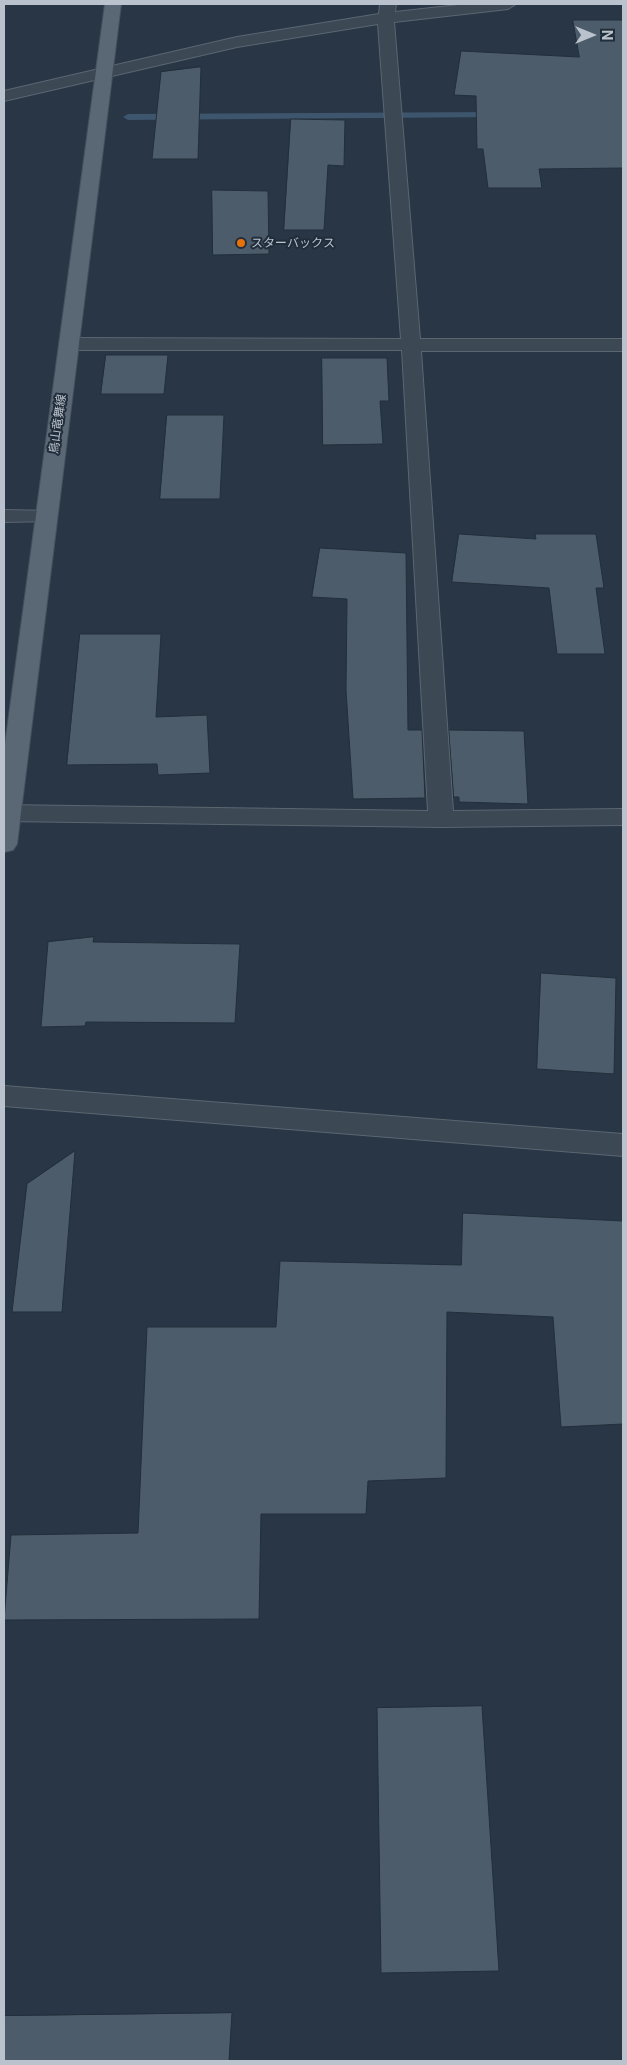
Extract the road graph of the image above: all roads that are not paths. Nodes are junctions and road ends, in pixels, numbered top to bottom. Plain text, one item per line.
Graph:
1 (113, 4) edge
2 (508, 4) edge
3 (387, 11) edge
4 (105, 70) junction
5 (4, 96) edge
6 (68, 344) junction
7 (411, 344) junction
8 (623, 345) edge
9 (4, 516) edge
10 (45, 516) junction
11 (6, 813) edge
12 (441, 819) junction
13 (622, 822) edge
14 (4, 844) edge
15 (4, 1096) edge
16 (623, 1145) edge

1 - 4 main road, 鳥山竜舞線
2 - 3 street
3 - 4 street
3 - 7 street
4 - 5 street
4 - 6 main road, 鳥山竜舞線
6 - 7 street
6 - 10 main road, 鳥山竜舞線
7 - 8 street
7 - 12 street
9 - 10 street
10 - 11 main road, 鳥山竜舞線
11 - 12 street
11 - 14 main road, 鳥山竜舞線
12 - 13 street
15 - 16 street

